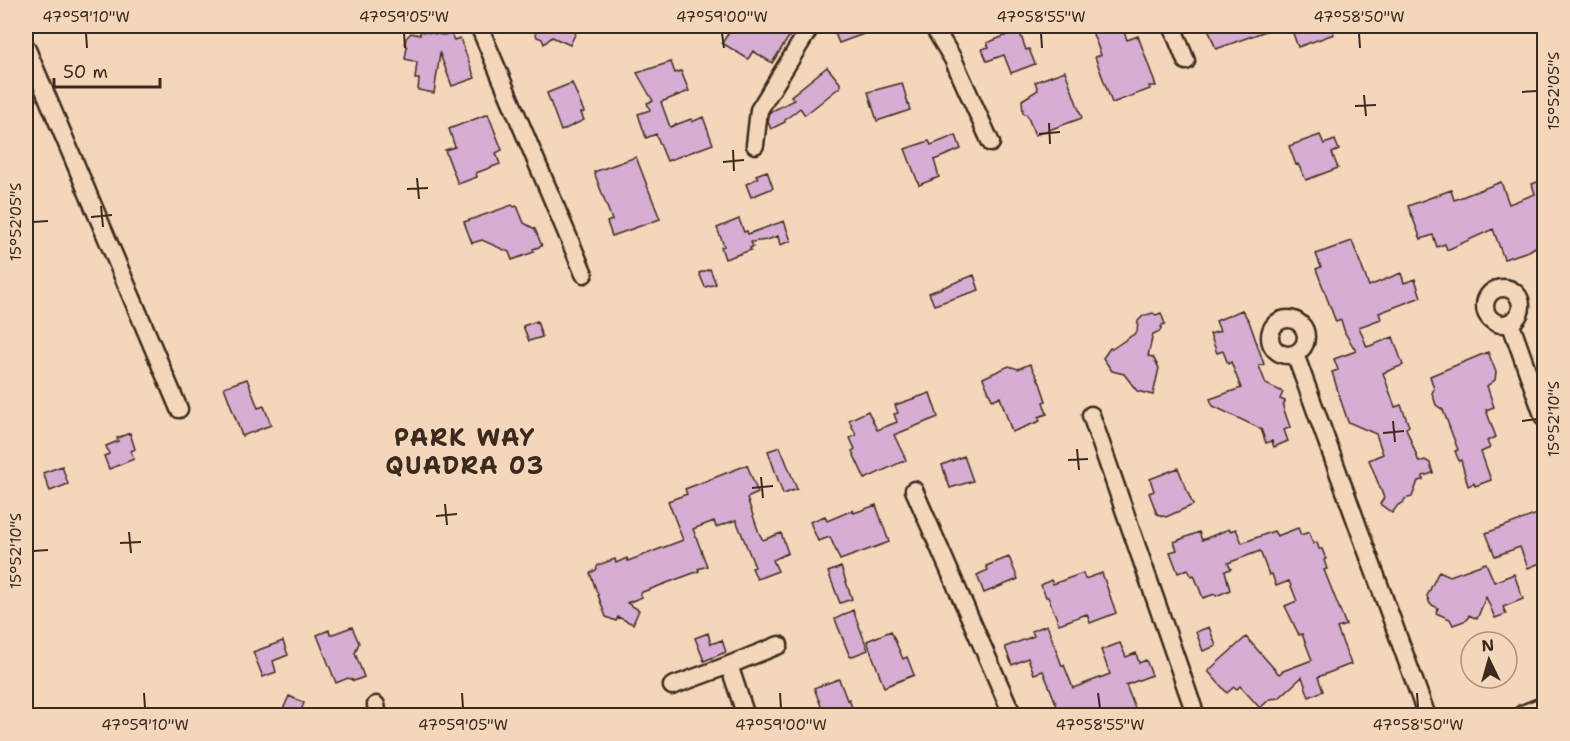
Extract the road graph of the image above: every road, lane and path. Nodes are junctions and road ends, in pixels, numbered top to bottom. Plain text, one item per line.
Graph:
1 (42, 26) edge
2 (479, 26) edge
3 (811, 26) edge
4 (933, 26) edge
5 (1172, 26) edge
6 (26, 30) edge
7 (26, 47) edge
8 (1186, 62) dead end
9 (991, 143) dead end
10 (755, 145) dead end
11 (584, 274) dead end
12 (1510, 322) dead end
13 (1295, 354) dead end
14 (179, 409) dead end
15 (1091, 415) dead end
16 (1545, 418) edge
17 (914, 490) dead end
18 (779, 645) dead end
19 (729, 665) junction
20 (672, 686) dead end
21 (1545, 708) edge
22 (747, 716) edge
23 (1013, 716) edge
24 (1196, 716) edge
25 (1426, 716) edge
26 (1524, 716) edge

1 - 6 path
2 - 11 street
3 - 10 street
4 - 9 street
5 - 8 street
7 - 14 street
12 - 16 street
13 - 25 street
15 - 24 street
17 - 23 street
18 - 19 street
19 - 20 street
19 - 22 street
21 - 26 street

